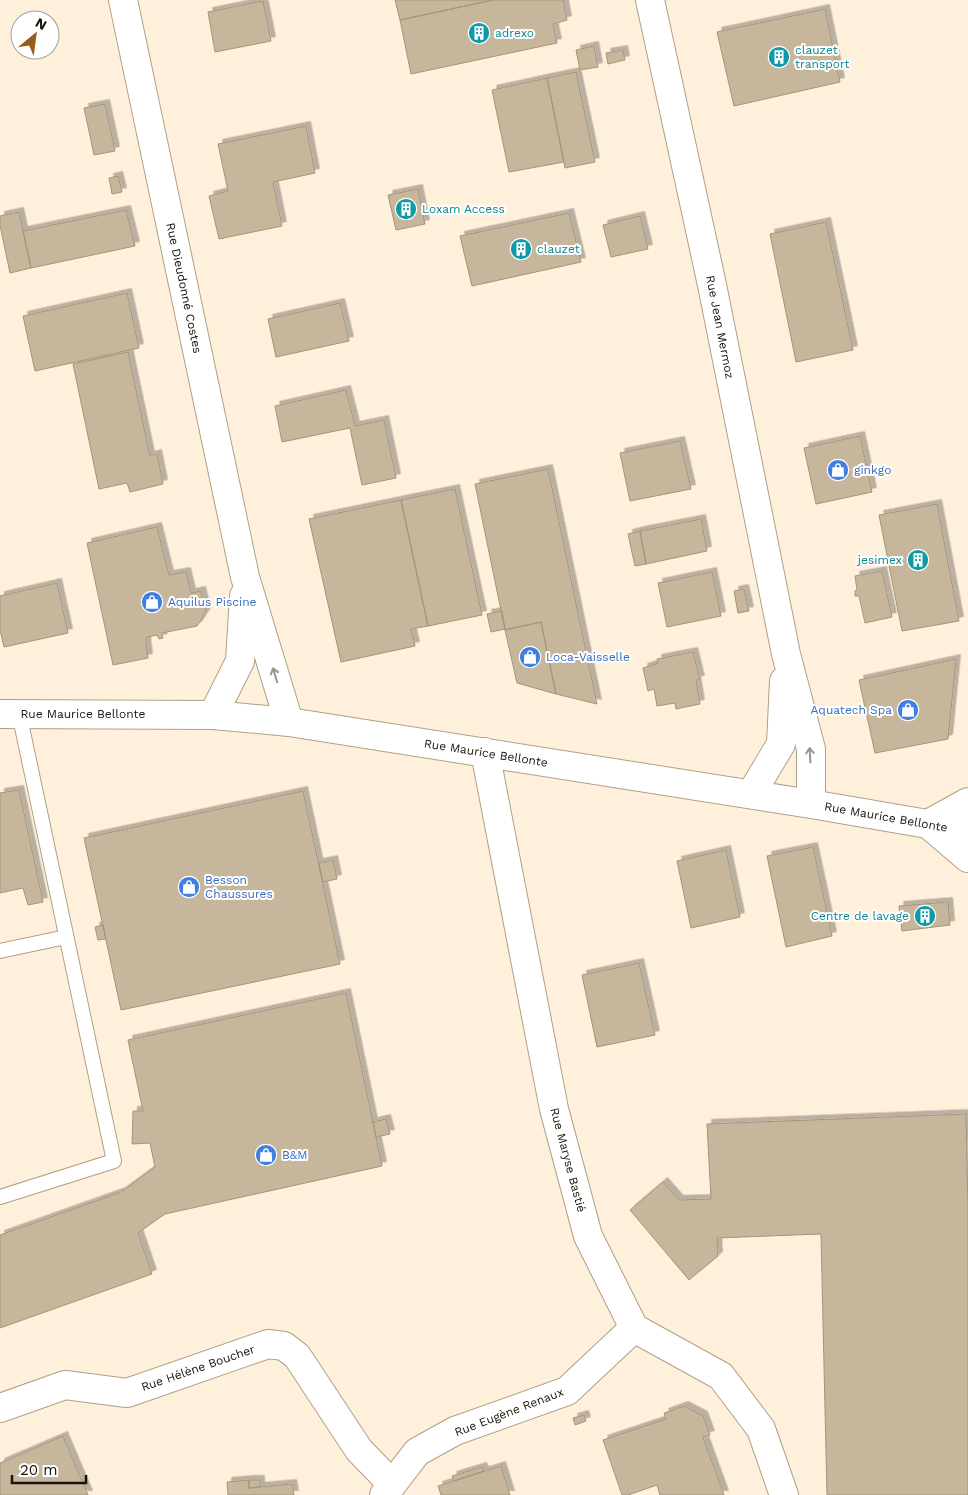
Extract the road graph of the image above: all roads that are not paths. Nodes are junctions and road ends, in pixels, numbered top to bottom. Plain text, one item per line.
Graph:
1 (123, 0) edge
2 (650, 0) edge
3 (245, 577) junction
4 (786, 654) junction
5 (10, 714) edge
6 (213, 715) junction
7 (289, 722) junction
8 (485, 752) junction
9 (751, 794) junction
10 (968, 802) edge
11 (811, 804) junction
12 (928, 824) junction
13 (968, 831) edge
14 (968, 858) edge
15 (66, 937) junction
16 (0, 951) edge
17 (0, 1197) edge
18 (634, 1328) junction
19 (0, 1408) edge
20 (388, 1490) edge
21 (784, 1495) edge

1 - 3 street, Rue Dieudonné Costes
2 - 4 street, Rue Jean Mermoz
3 - 6 street, Rue Dieudonné Costes
7 -> 3 street, Rue Dieudonné Costes
4 - 9 street, Rue Jean Mermoz
11 -> 4 street, Rue Jean Mermoz
5 - 6 street, Rue Maurice Bellonte
5 - 15 lane
6 - 7 street, Rue Maurice Bellonte
7 - 8 street, Rue Maurice Bellonte
8 - 9 street, Rue Maurice Bellonte
8 - 18 street, Rue Maryse Bastié
9 - 11 street, Rue Maurice Bellonte
10 - 12 street
11 - 12 street, Rue Maurice Bellonte
12 - 13 street, Rue Maurice Bellonte
12 - 14 street
15 - 16 lane
15 - 17 lane
18 - 20 street, Rue Eugène Renaux
18 - 21 street
19 - 20 street, Rue Hélène Boucher

